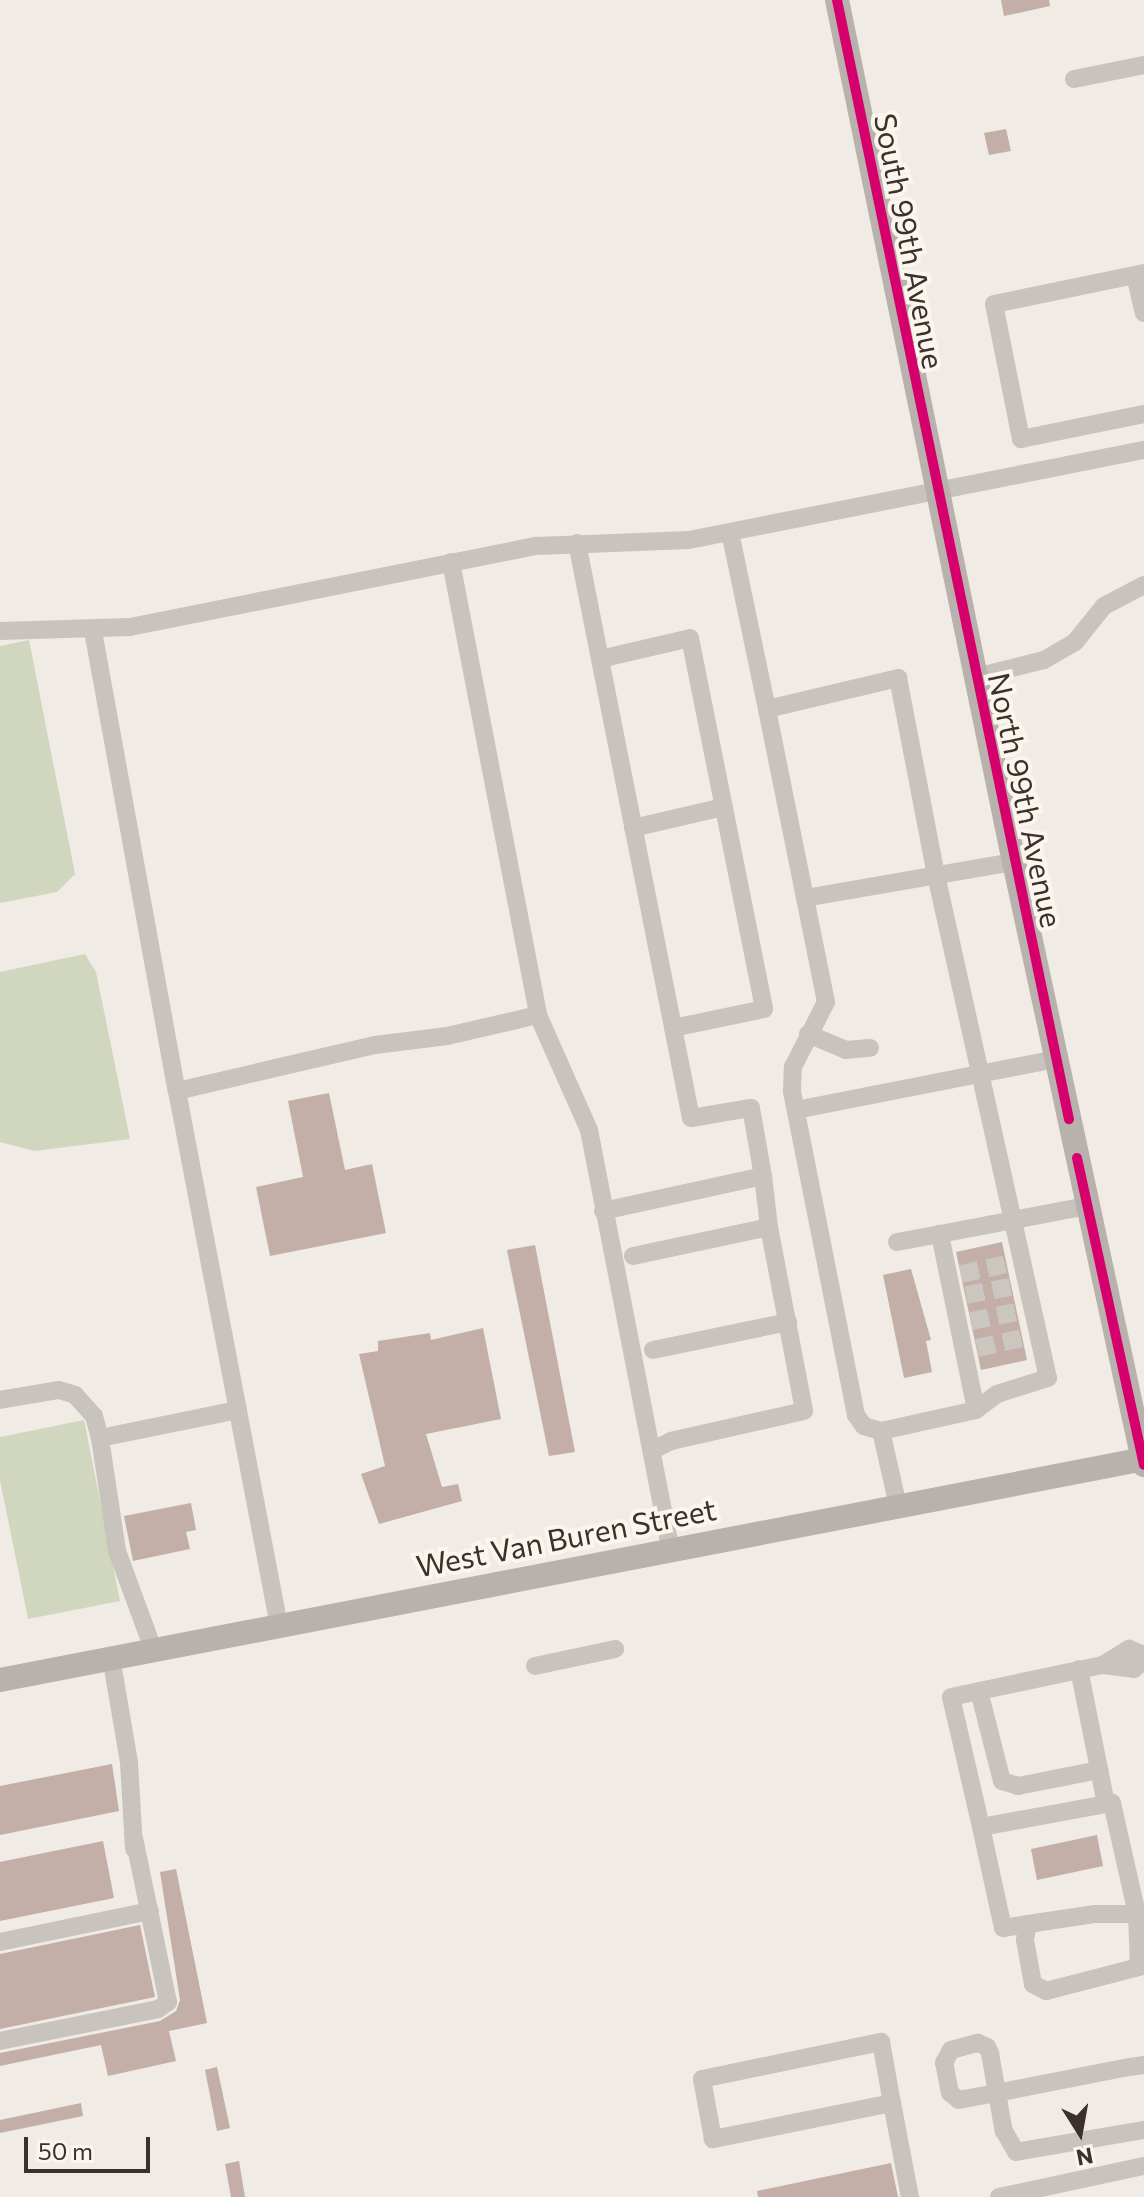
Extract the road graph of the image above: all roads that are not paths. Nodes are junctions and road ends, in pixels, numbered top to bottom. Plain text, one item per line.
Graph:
1 (837, 0) edge
2 (1144, 65) edge
3 (1074, 79) dead end
4 (1139, 274) edge
5 (1144, 313) edge
6 (1144, 414) edge
7 (1144, 450) edge
8 (936, 492) junction
9 (730, 532) junction
10 (577, 543) junction
11 (451, 562) junction
12 (1144, 585) edge
13 (0, 631) edge
14 (93, 631) junction
15 (600, 659) junction
16 (976, 677) junction
17 (767, 709) junction
18 (724, 807) junction
19 (633, 828) junction
20 (1014, 862) junction
21 (936, 875) junction
22 (805, 898) junction
23 (538, 1015) junction
24 (673, 1028) junction
25 (808, 1034) junction
26 (870, 1048) dead end
27 (1056, 1059) junction
28 (980, 1074) junction
29 (177, 1091) junction
30 (796, 1110) junction
31 (763, 1176) junction
32 (1087, 1206) junction
33 (603, 1211) junction
34 (1014, 1219) junction
35 (769, 1227) junction
36 (940, 1234) junction
37 (897, 1242) dead end
38 (633, 1256) dead end
39 (788, 1322) junction
40 (653, 1350) dead end
41 (0, 1400) edge
42 (238, 1410) junction
43 (976, 1410) junction
44 (881, 1431) junction
45 (100, 1438) junction
46 (651, 1451) junction
47 (1144, 1461) edge
48 (898, 1506) junction
49 (670, 1548) junction
50 (279, 1626) junction
51 (153, 1649) junction
52 (615, 1649) dead end
53 (111, 1657) junction
54 (1144, 1658) edge
55 (535, 1666) dead end
56 (1079, 1669) junction
57 (0, 1680) edge
58 (979, 1691) junction
59 (1099, 1770) junction
60 (1106, 1804) junction
61 (981, 1827) junction
62 (150, 1911) junction
63 (1140, 1914) edge
64 (1029, 1929) junction
65 (0, 1942) edge
66 (0, 2041) edge
67 (1144, 2065) edge
68 (892, 2103) junction
69 (1144, 2130) edge
70 (1144, 2166) edge
71 (910, 2197) edge
72 (999, 2197) edge

1 - 8 main road, South 99th Avenue
2 - 3 lane
4 - 5 lane
4 - 6 lane
7 - 8 lane
8 - 9 lane
8 - 16 main road, North 99th Avenue
9 - 10 lane
9 - 17 lane
10 - 11 lane
10 - 15 lane
11 - 14 lane
11 - 23 lane
12 - 16 lane
13 - 14 lane
14 - 29 lane
15 - 18 lane
15 - 19 lane
16 - 20 main road, North 99th Avenue
17 - 21 lane
17 - 22 lane
18 - 19 lane
18 - 24 lane
19 - 24 lane
20 - 21 lane
20 - 27 main road, North 99th Avenue
21 - 22 lane
21 - 28 lane
22 - 25 lane
23 - 29 lane
23 - 33 lane
24 - 31 lane
25 - 26 lane
25 - 30 lane
27 - 28 lane
27 - 32 main road, North 99th Avenue
28 - 30 lane
28 - 34 lane
29 - 42 lane
30 - 44 lane
31 - 33 lane
31 - 35 lane
32 - 34 lane
32 - 47 main road, North 99th Avenue
33 - 46 lane
34 - 36 lane
34 - 43 lane
35 - 38 lane
35 - 39 lane
36 - 37 lane
36 - 43 lane
39 - 40 lane
39 - 46 lane
41 - 45 lane
42 - 45 lane
42 - 50 lane
43 - 44 lane
44 - 48 lane
45 - 51 lane
46 - 49 lane
47 - 48 main road, West Van Buren Street
48 - 49 main road, West Van Buren Street
49 - 50 main road, West Van Buren Street
50 - 51 main road, West Van Buren Street
51 - 53 main road, West Van Buren Street
52 - 55 lane
53 - 57 main road, West Van Buren Street
53 - 62 lane
54 - 56 lane
56 - 58 lane
56 - 59 lane
58 - 59 lane
58 - 61 lane
59 - 60 lane
60 - 61 lane
60 - 63 lane
61 - 64 lane
62 - 65 lane
62 - 66 lane
63 - 64 lane
63 - 64 lane
67 - 69 lane
68 - 68 lane
68 - 71 lane
70 - 72 lane

